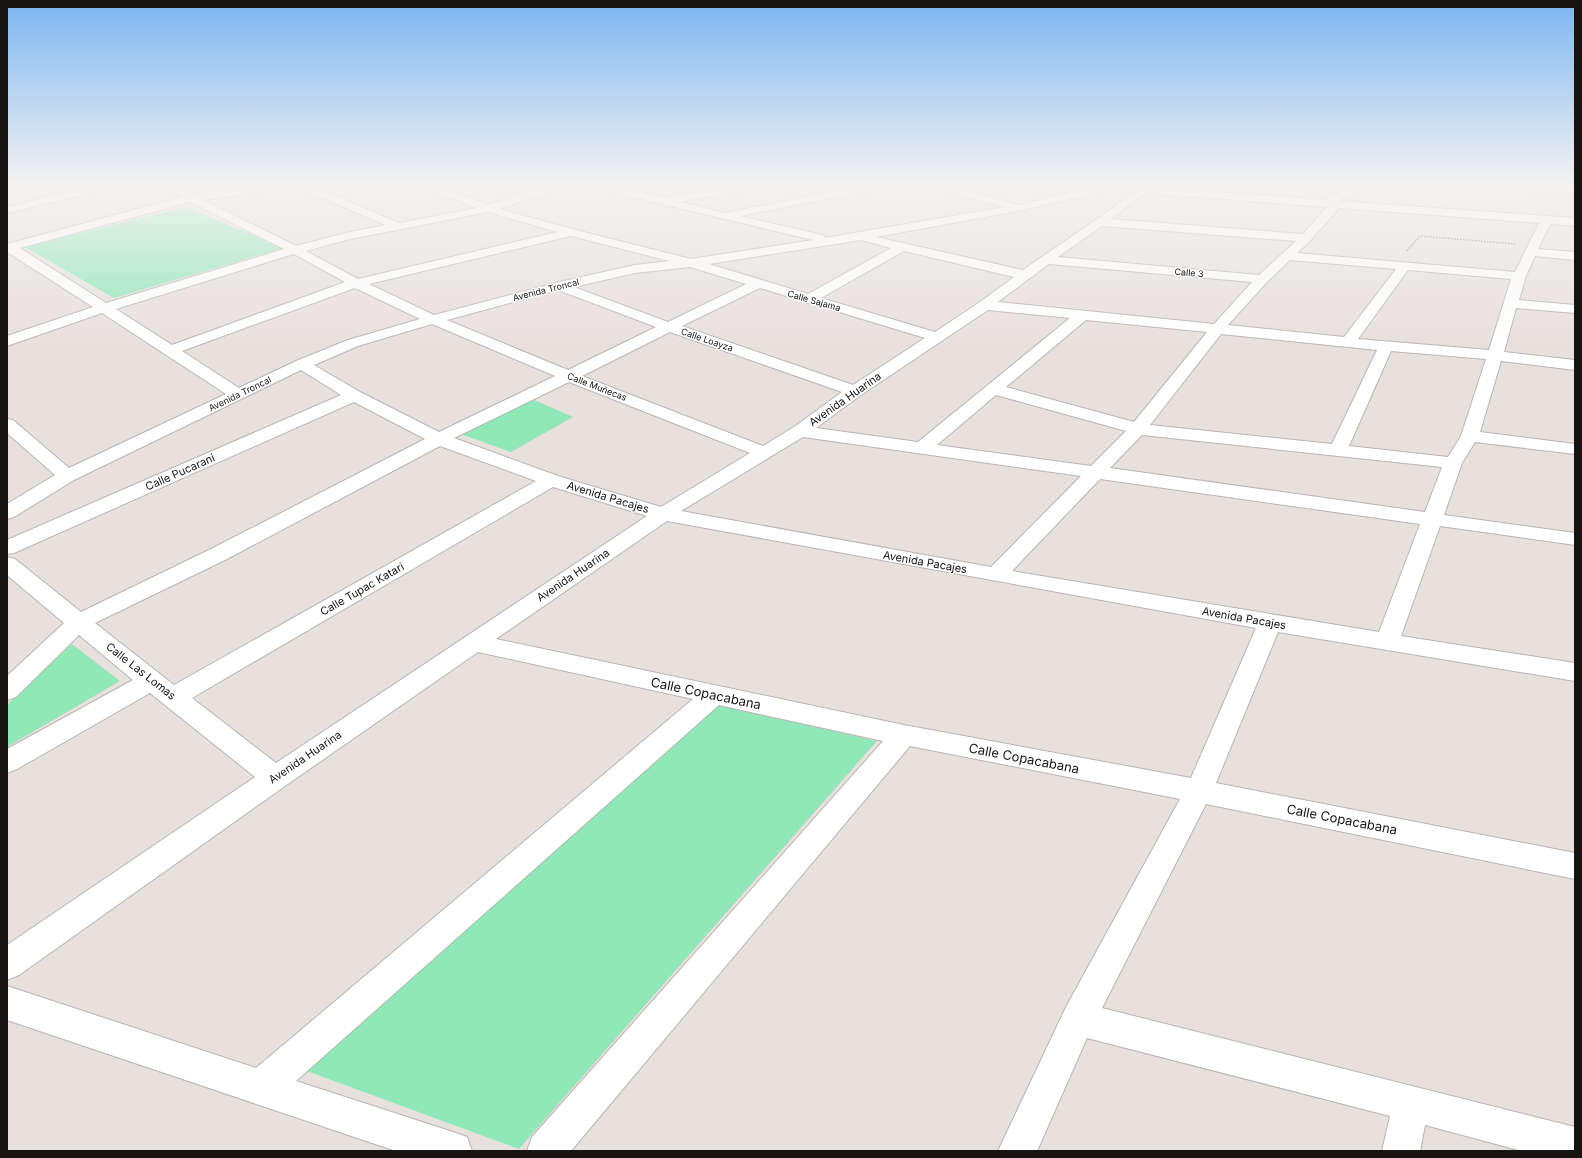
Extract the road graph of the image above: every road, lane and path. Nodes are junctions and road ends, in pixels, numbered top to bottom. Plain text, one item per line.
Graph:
1 (41, 238) edge
2 (271, 238) edge
3 (345, 238) edge
4 (550, 238) edge
5 (592, 238) edge
6 (818, 238) edge
7 (851, 238) edge
8 (862, 238) edge
9 (1076, 238) edge
10 (1306, 238) edge
11 (1419, 238) edge
12 (1438, 238) edge
13 (1537, 238) edge
14 (831, 241) junction
15 (8, 247) edge
16 (901, 248) junction
17 (1532, 249) junction
18 (295, 250) junction
19 (1288, 256) junction
20 (1575, 256) edge
21 (1045, 260) junction
22 (690, 263) junction
23 (1400, 266) junction
24 (1025, 275) junction
25 (1518, 276) junction
26 (1262, 279) junction
27 (356, 283) junction
28 (757, 284) junction
29 (559, 286) junction
30 (809, 299) junction
31 (1510, 303) junction
32 (985, 305) junction
33 (104, 308) junction
34 (1575, 309) edge
35 (1083, 315) junction
36 (432, 319) junction
37 (669, 327) junction
38 (1217, 329) junction
39 (938, 337) junction
40 (7, 341) edge
41 (1348, 342) junction
42 (1386, 346) junction
43 (171, 350) junction
44 (1493, 355) junction
45 (302, 364) junction
46 (1575, 365) edge
47 (568, 376) junction
48 (993, 389) junction
49 (855, 391) junction
50 (238, 394) junction
51 (354, 396) junction
52 (7, 424) edge
53 (1138, 429) junction
54 (800, 431) junction
55 (1470, 436) junction
56 (439, 439) junction
57 (922, 448) junction
58 (1575, 449) edge
59 (1338, 451) junction
60 (764, 452) junction
61 (1453, 463) junction
62 (1096, 473) junction
63 (67, 476) junction
64 (551, 480) junction
65 (7, 513) edge
66 (663, 514) junction
67 (1433, 520) junction
68 (1575, 539) edge
69 (7, 548) edge
70 (7, 564) edge
71 (996, 574) junction
72 (79, 622) junction
73 (1270, 623) junction
74 (1387, 642) junction
75 (474, 643) junction
76 (1575, 672) edge
77 (151, 681) junction
78 (7, 691) edge
79 (714, 695) junction
80 (173, 697) junction
81 (904, 735) junction
82 (7, 762) edge
83 (275, 778) junction
84 (1199, 791) junction
85 (1575, 866) edge
86 (7, 964) edge
87 (7, 1003) edge
88 (1078, 1019) junction
89 (260, 1088) junction
90 (1411, 1103) junction
91 (1575, 1146) edge
92 (453, 1151) edge
93 (546, 1151) edge
94 (1017, 1151) edge
95 (1401, 1151) edge

1 - 15 street
2 - 18 street, Calle Muñecas
3 - 18 street
4 - 27 street
5 - 22 street, Calle Sajama
6 - 14 street
7 - 14 street, Avenida Troncal
8 - 16 street
9 - 21 street, Avenida Huarina
10 - 19 street
11 - 23 path
12 - 17 path
13 - 17 street
14 - 22 street, Avenida Troncal
15 - 33 street
16 - 24 street
16 - 30 street
17 - 20 street
17 - 25 street
18 - 27 street, Calle Muñecas
18 - 33 street
19 - 23 street
19 - 26 street
21 - 24 street, Avenida Huarina
21 - 26 street, Calle 3
22 - 28 street, Calle Sajama
22 - 29 street, Avenida Troncal
23 - 25 street
23 - 41 street
24 - 32 street, Avenida Huarina
25 - 31 street
26 - 38 street
27 - 36 street, Calle Muñecas
27 - 43 street
28 - 30 street, Calle Sajama
28 - 37 street
29 - 36 street, Avenida Troncal
29 - 37 street, Calle Loayza
30 - 39 street, Calle Sajama
31 - 34 street
31 - 44 street
32 - 35 street
32 - 39 street, Avenida Huarina
33 - 40 street
33 - 43 street
35 - 38 street
35 - 48 street
36 - 45 street, Avenida Troncal
36 - 47 street, Calle Muñecas
37 - 47 street
37 - 49 street, Calle Loayza
38 - 41 street
38 - 53 street
39 - 49 street, Avenida Huarina
41 - 42 street
42 - 44 street
42 - 59 street
43 - 50 street
44 - 46 street
44 - 55 street
45 - 50 street, Avenida Troncal
45 - 51 street, Avenida Pacajes
47 - 56 street
47 - 60 street, Calle Muñecas
48 - 53 street
48 - 57 street
49 - 54 street, Avenida Huarina
50 - 63 street, Avenida Troncal
51 - 56 street, Avenida Pacajes
51 - 69 street, Calle Pucarani
52 - 63 street
53 - 59 street
53 - 62 street
54 - 57 street
54 - 60 street, Avenida Huarina
55 - 58 street
55 - 61 street
56 - 64 street, Avenida Pacajes
56 - 72 street
57 - 62 street
59 - 61 street
60 - 66 street, Avenida Huarina
61 - 67 street
62 - 67 street
62 - 71 street
63 - 65 street, Avenida Troncal
64 - 66 street, Avenida Pacajes
64 - 80 street, Calle Tupac Katari
66 - 71 street, Avenida Pacajes
66 - 75 street, Avenida Huarina
67 - 68 street
67 - 74 street
70 - 72 street, Calle Las Lomas
71 - 73 street, Avenida Pacajes
72 - 77 street, Calle Las Lomas
72 - 78 street
73 - 74 street, Avenida Pacajes
73 - 84 street
74 - 76 street, Avenida Pacajes
75 - 79 street, Calle Copacabana
75 - 83 street, Avenida Huarina
77 - 80 street, Calle Las Lomas
77 - 82 street
79 - 81 street, Calle Copacabana
79 - 89 street
80 - 83 street, Calle Las Lomas
81 - 84 street, Calle Copacabana
81 - 93 street
83 - 86 street, Avenida Huarina
84 - 85 street, Calle Copacabana
84 - 88 street
87 - 89 street
88 - 90 street
88 - 94 street
89 - 92 street
90 - 91 street
90 - 95 street

